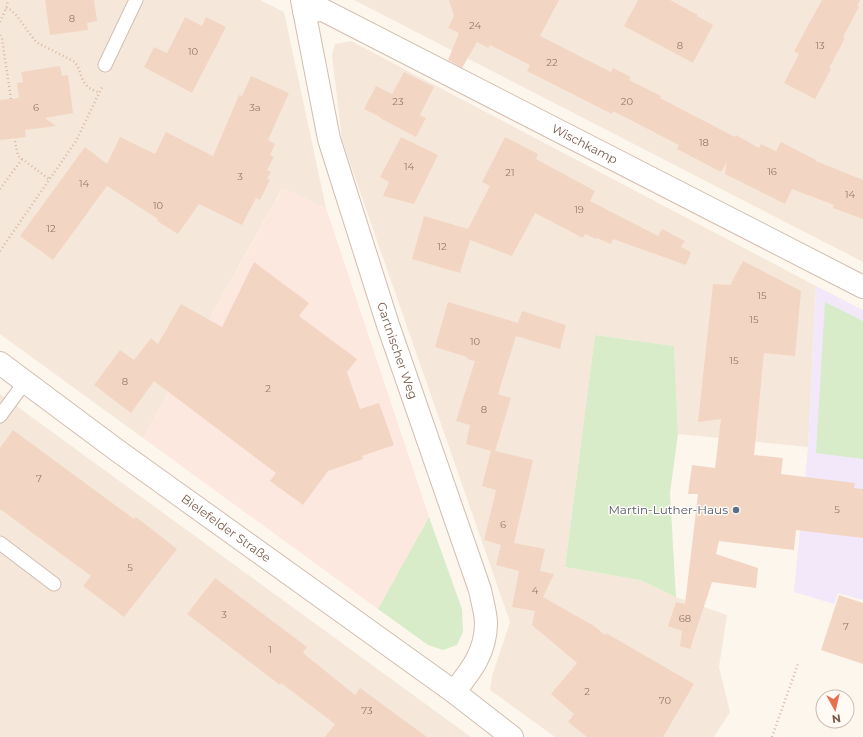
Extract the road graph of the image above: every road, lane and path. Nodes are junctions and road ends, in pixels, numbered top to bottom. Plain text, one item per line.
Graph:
1 (8, 0) edge
2 (136, 0) edge
3 (303, 6) edge
4 (6, 8) junction
5 (0, 22) edge
6 (0, 35) edge
7 (105, 65) joint
8 (100, 93) junction
9 (10, 99) dead end
10 (15, 142) dead end
11 (22, 159) junction
12 (49, 179) junction
13 (0, 189) edge
14 (0, 251) edge
15 (863, 287) edge
16 (0, 363) edge
17 (25, 382) junction
18 (0, 416) edge
19 (0, 543) edge
20 (54, 584) dead end
21 (798, 664) dead end
22 (454, 692) junction
23 (512, 737) edge
24 (772, 737) edge

1 - 4 path
2 - 7 lane
3 - 15 street, Wischkamp
3 - 22 street, Gartnischer Weg
4 - 5 path
4 - 8 path
6 - 9 path
7 - 8 path
8 - 12 path
10 - 11 path
11 - 12 path
11 - 13 path
12 - 14 path
16 - 17 street, Bielefelder Straße
17 - 18 lane
17 - 22 street, Bielefelder Straße
19 - 20 lane
21 - 24 path
22 - 23 street, Bielefelder Straße

